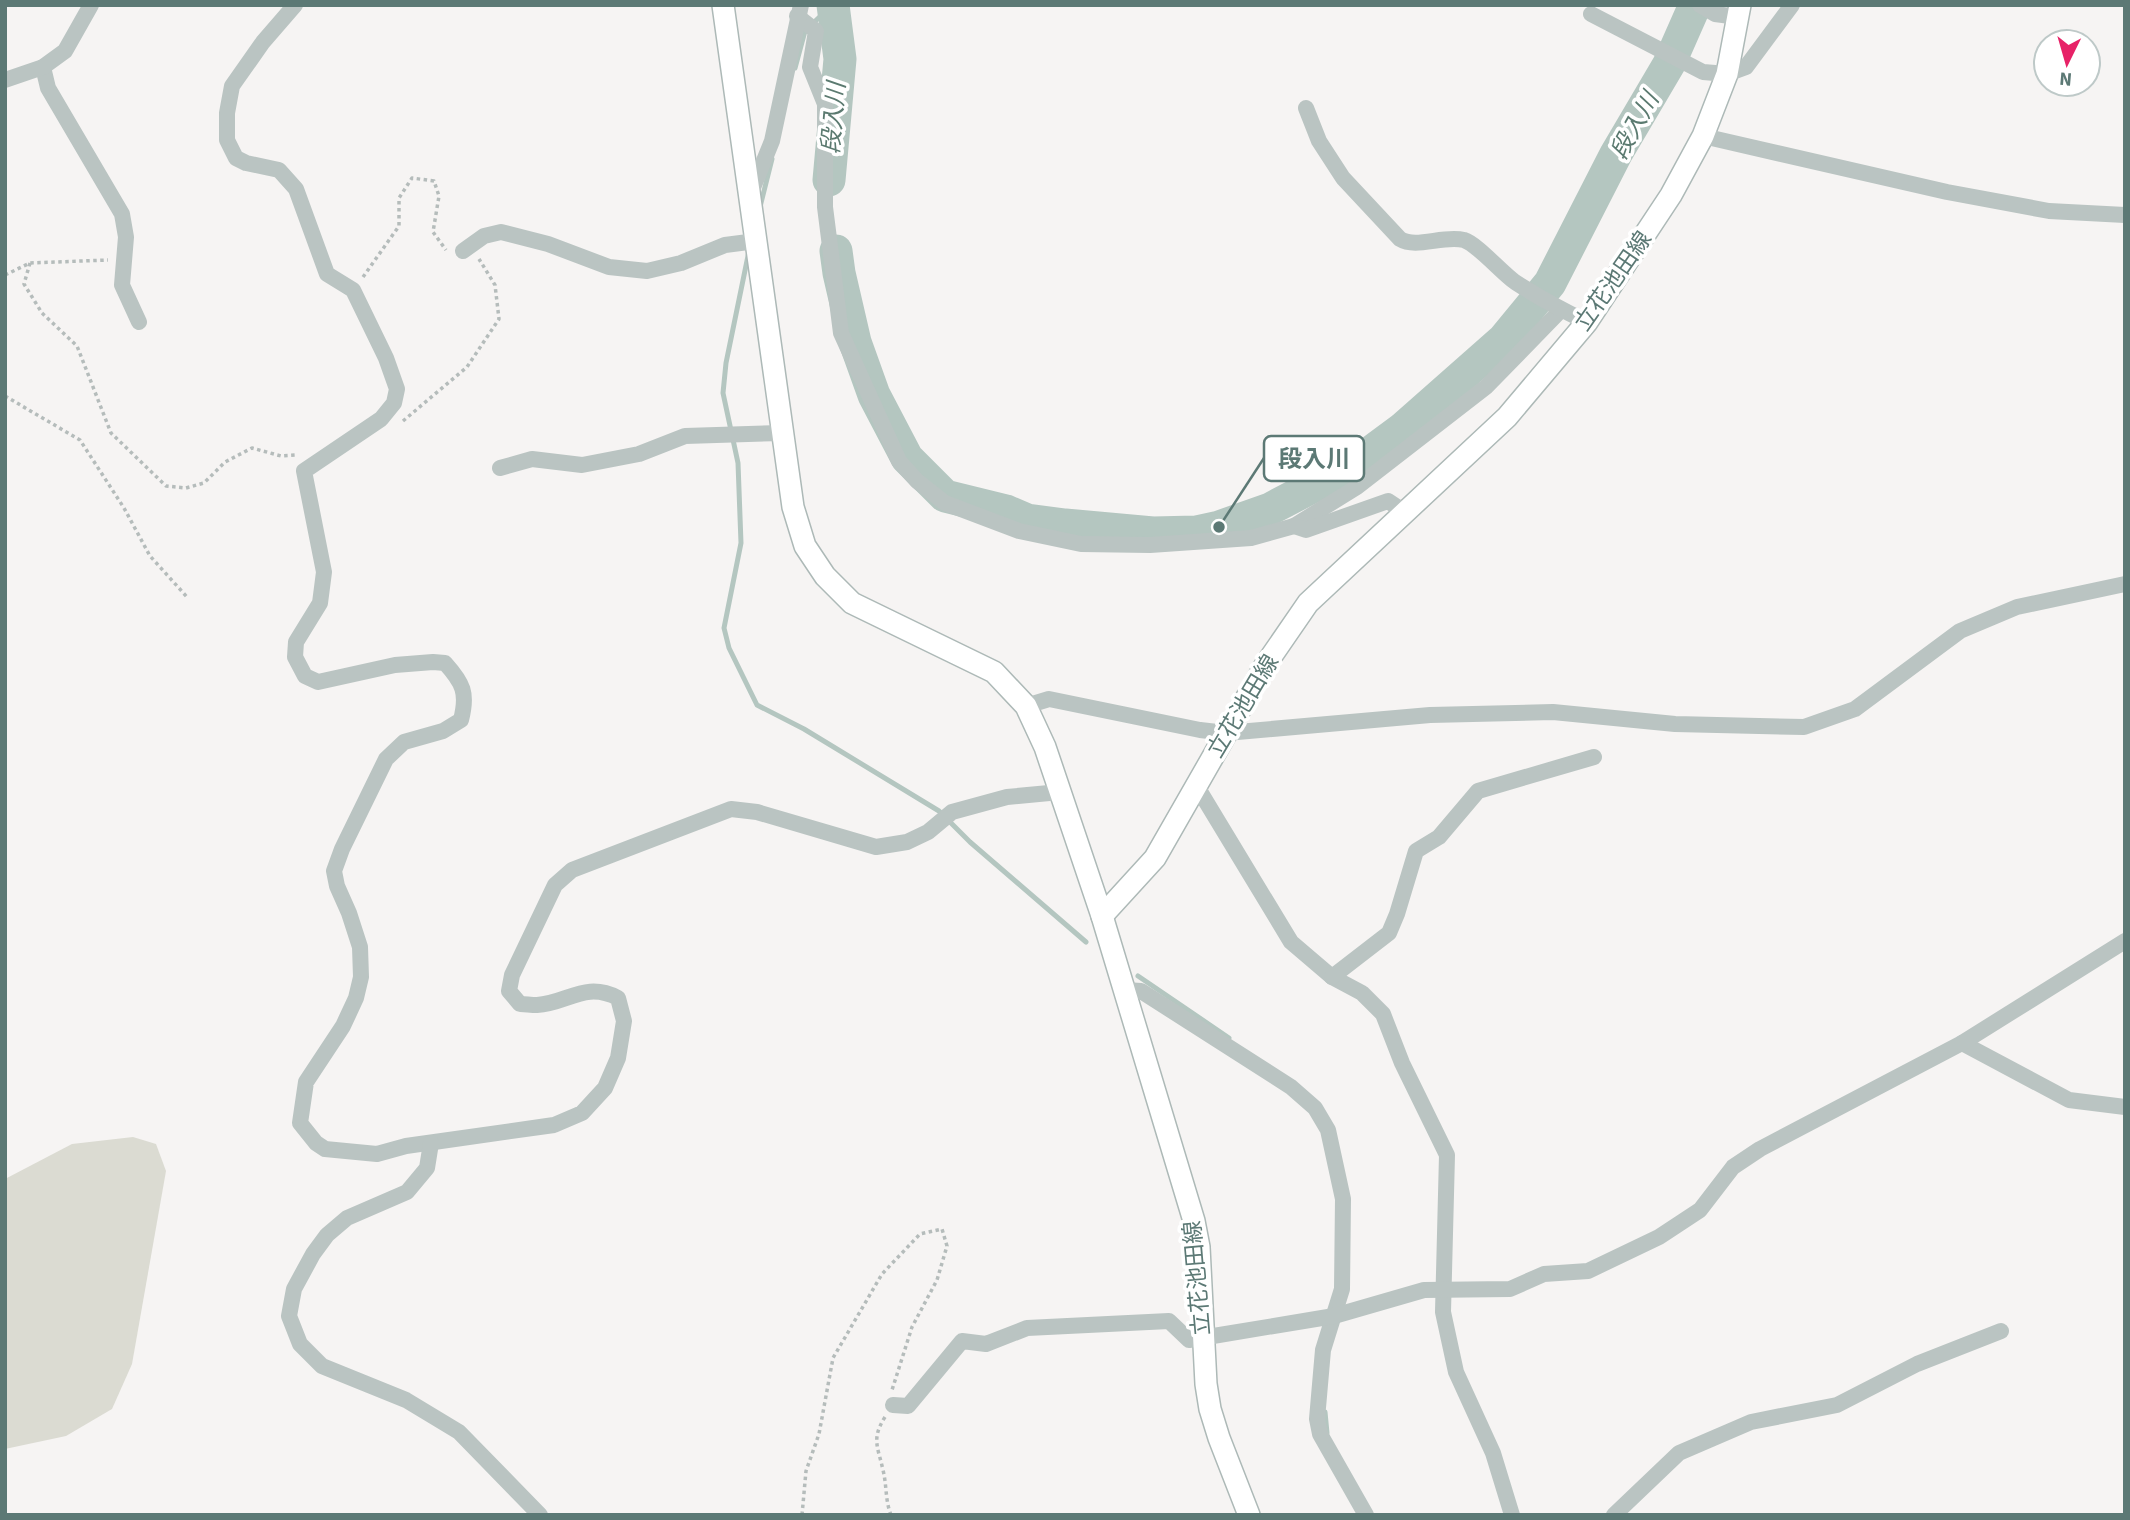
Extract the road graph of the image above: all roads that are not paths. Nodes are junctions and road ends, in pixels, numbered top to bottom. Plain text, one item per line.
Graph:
1 (91, 5) edge
2 (295, 5) edge
3 (723, 5) edge
4 (1700, 5) edge
5 (1792, 5) edge
6 (799, 11) edge
7 (1739, 11) edge
8 (1591, 14) dead end
9 (43, 67) junction
10 (1727, 74) junction
11 (5, 80) edge
12 (1306, 108) dead end
13 (1703, 136) junction
14 (750, 196) junction
15 (2125, 215) edge
16 (756, 241) junction
17 (467, 248) road end
18 (1561, 310) junction
19 (139, 322) dead end
20 (1587, 322) junction
21 (782, 433) junction
22 (500, 468) dead end
23 (1406, 513) junction
24 (1294, 526) junction
25 (2125, 584) edge
26 (1026, 706) junction
27 (1226, 733) junction
28 (1594, 757) dead end
29 (1196, 785) junction
30 (1060, 792) junction
31 (1102, 916) junction
32 (2125, 941) edge
33 (1332, 977) junction
34 (1125, 990) junction
35 (1962, 1043) junction
36 (2125, 1107) edge
37 (431, 1143) junction
38 (1444, 1289) junction
39 (1334, 1316) junction
40 (2001, 1331) dead end
41 (1203, 1338) junction
42 (893, 1405) road end
43 (540, 1515) edge
44 (1249, 1515) edge
45 (1366, 1515) edge
46 (1513, 1515) edge
47 (1614, 1515) edge

1 - 9 street
2 - 37 street
3 - 14 main road
4 - 7 street
5 - 10 street
6 - 14 street
6 - 24 street
7 - 10 main road, 立花池田線
8 - 10 street
9 - 11 street
9 - 19 street
10 - 13 main road, 立花池田線
12 - 18 street
13 - 15 street
13 - 20 main road, 立花池田線
14 - 16 main road
16 - 17 street
16 - 21 main road
18 - 20 street
18 - 24 street
20 - 23 main road, 立花池田線
21 - 22 street
21 - 26 main road
23 - 24 street
23 - 27 main road, 立花池田線
25 - 27 street
26 - 27 street
26 - 30 main road
27 - 29 main road, 立花池田線
28 - 33 street
29 - 31 main road, 立花池田線
29 - 33 street
30 - 31 main road
30 - 37 street
31 - 34 main road, 立花池田線
32 - 35 street
33 - 38 street
34 - 39 street
34 - 41 main road, 立花池田線
35 - 36 street
35 - 38 street
37 - 43 street
38 - 39 street
38 - 46 street
39 - 41 street
39 - 45 street
40 - 47 street
41 - 42 street
41 - 44 main road, 立花池田線

